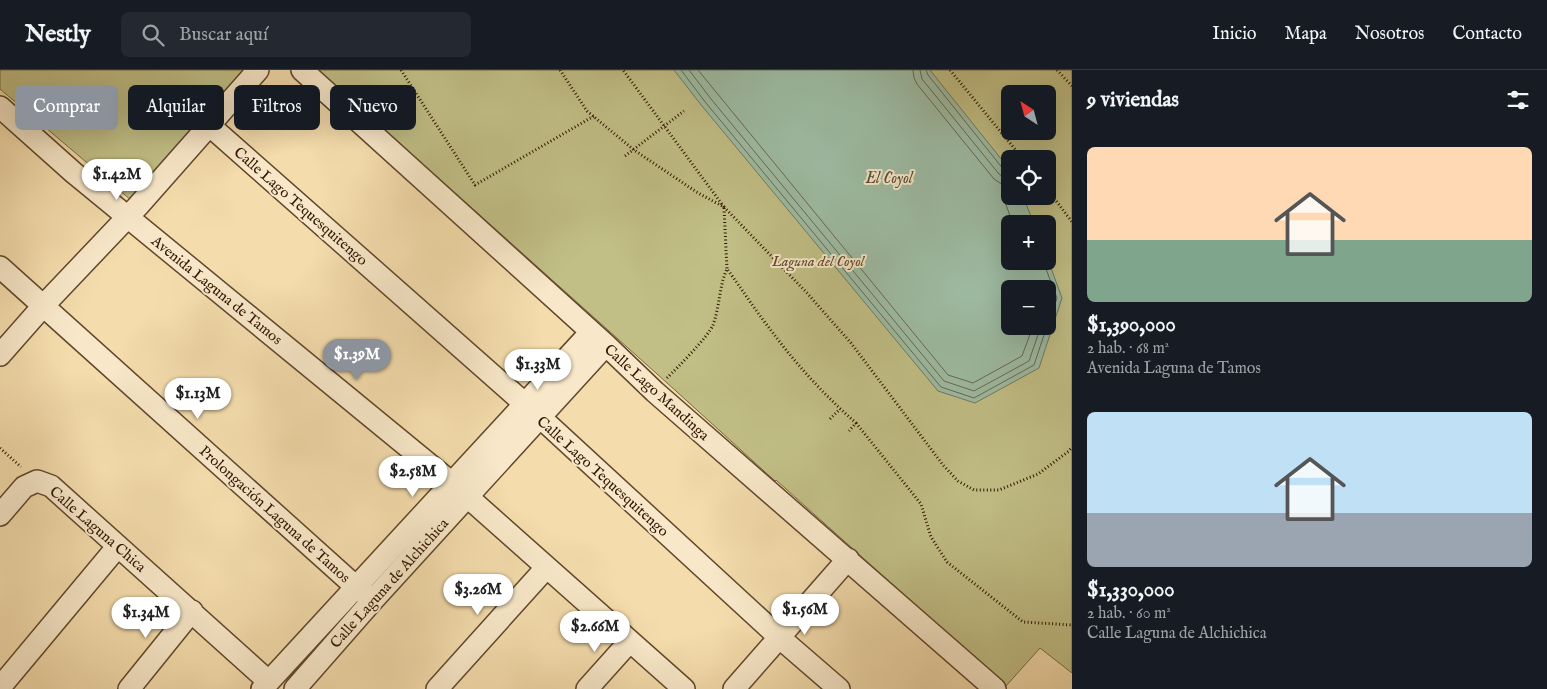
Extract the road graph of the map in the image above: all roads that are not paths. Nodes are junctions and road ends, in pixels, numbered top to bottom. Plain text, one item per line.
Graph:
1 (258, 70) edge
2 (302, 70) edge
3 (0, 107) edge
4 (224, 108) edge
5 (205, 130) edge
6 (215, 130) edge
7 (128, 216) junction
8 (0, 267) edge
9 (44, 305) junction
10 (599, 339) junction
11 (0, 355) edge
12 (533, 412) junction
13 (459, 490) junction
14 (0, 515) edge
15 (118, 546) junction
16 (848, 559) junction
17 (546, 568) junction
18 (356, 586) junction
19 (373, 600) junction
20 (192, 611) junction
21 (780, 638) junction
22 (630, 641) junction
23 (265, 685) edge
24 (3, 686) edge
25 (129, 689) edge
26 (295, 689) edge
27 (437, 689) edge
28 (587, 689) edge
29 (684, 689) edge
30 (734, 689) edge
31 (839, 689) edge
32 (996, 689) edge

1 - 4 street
2 - 10 street, Calle Lago Mandinga
3 - 7 street, Avenida Laguna de Tamos
5 - 7 street
6 - 12 street, Calle Lago Tequesquitengo
7 - 9 street
7 - 13 street, Avenida Laguna de Tamos
8 - 9 street, Prolongación Laguna de Tamos
9 - 11 street
9 - 18 street, Prolongación Laguna de Tamos
10 - 12 street, Calle Laguna de Alchichica
10 - 16 street, Calle Lago Mandinga
12 - 13 street, Calle Laguna de Alchichica
12 - 21 street, Calle Lago Tequesquitengo
13 - 17 street, Avenida Laguna de Tamos
13 - 18 street, Calle Laguna de Alchichica
13 - 19 street, Calle Laguna de Alchichica
14 - 15 street, Calle Laguna Chica
15 - 20 street, Calle Laguna Chica
15 - 24 street
16 - 21 street
16 - 32 street, Calle Lago Mandinga
17 - 22 street, Avenida Laguna de Tamos
17 - 27 street
18 - 19 street, Prolongación Laguna de Tamos
18 - 23 street, Calle Laguna de Alchichica
19 - 26 street, Calle Laguna de Alchichica
20 - 23 street, Calle Laguna Chica
20 - 25 street
21 - 30 street
21 - 31 street, Calle Lago Tequesquitengo
22 - 28 street
22 - 29 street, Avenida Laguna de Tamos

